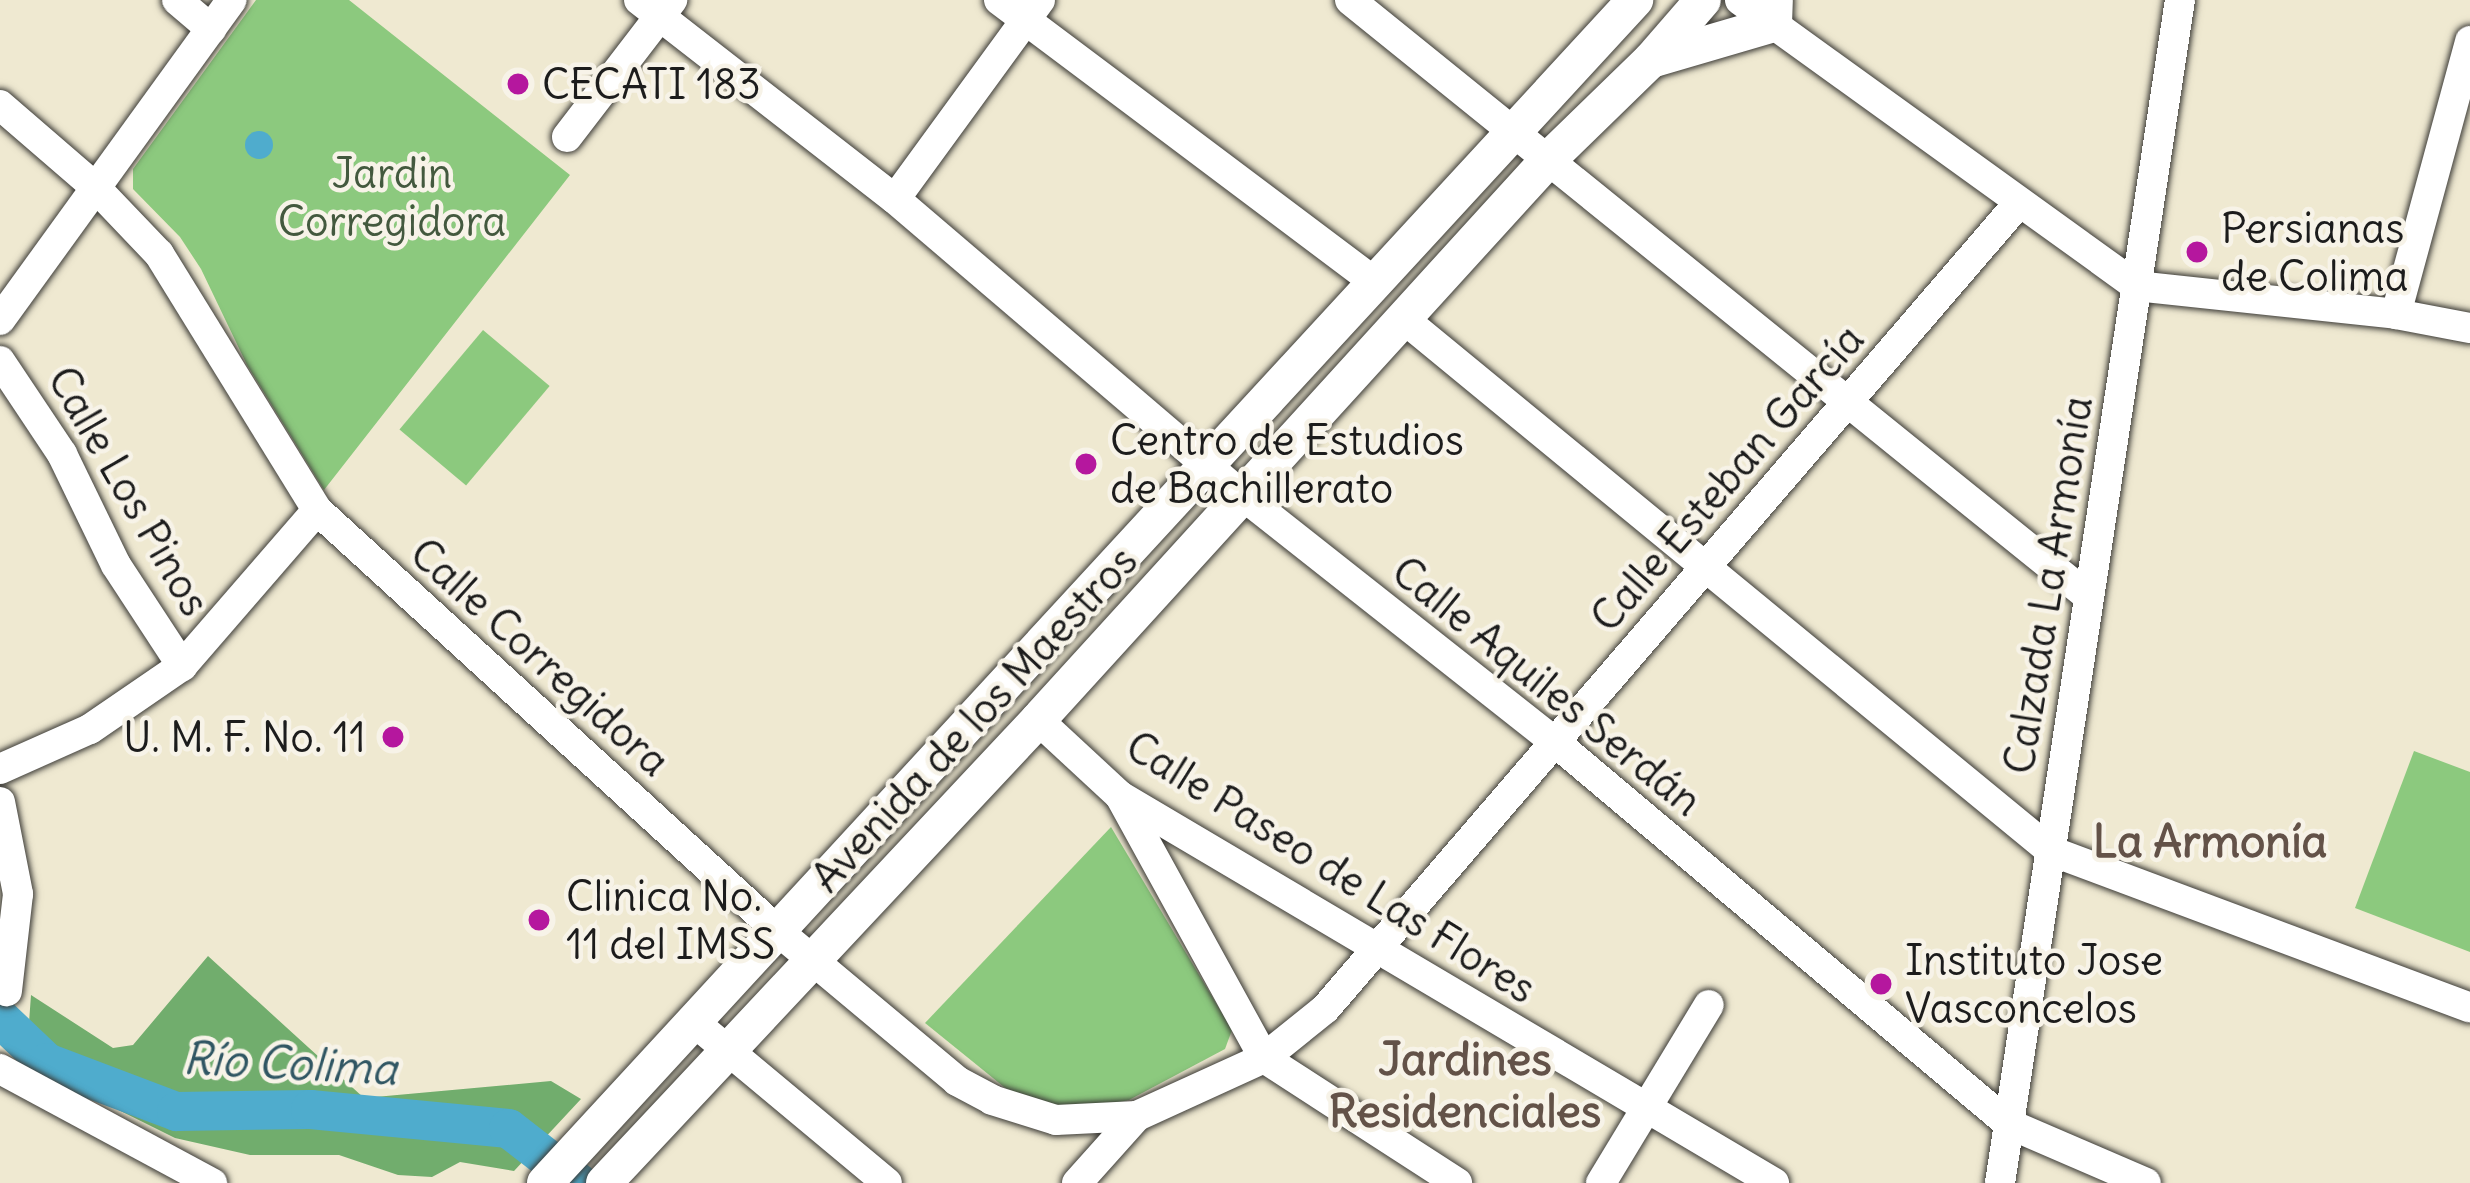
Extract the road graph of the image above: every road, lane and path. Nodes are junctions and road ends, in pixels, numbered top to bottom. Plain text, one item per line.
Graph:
1 (177, 0) edge
2 (232, 0) edge
3 (999, 0) edge
4 (1350, 0) edge
5 (1702, 0) edge
6 (1740, 0) edge
7 (2180, 0) edge
8 (1625, 5) edge
9 (657, 6) edge
10 (1033, 10) edge
11 (1775, 12) edge
12 (211, 29) junction
13 (2470, 41) edge
14 (1651, 60) junction
15 (0, 106) edge
16 (1513, 132) junction
17 (567, 136) dead end
18 (1548, 160) junction
19 (96, 188) junction
20 (895, 199) junction
21 (2017, 205) junction
22 (1375, 282) junction
23 (2137, 286) junction
24 (2396, 314) junction
25 (0, 320) edge
26 (1405, 320) junction
27 (2470, 328) edge
28 (0, 361) edge
29 (1848, 402) junction
30 (1205, 465) junction
31 (1242, 495) junction
32 (317, 510) junction
33 (1706, 567) junction
34 (2089, 597) junction
35 (182, 665) junction
36 (1038, 721) junction
37 (1555, 742) junction
38 (0, 769) edge
39 (1120, 796) junction
40 (0, 802) edge
41 (2050, 851) junction
42 (779, 932) junction
43 (1377, 950) junction
44 (811, 959) junction
45 (7, 991) dead end
46 (1708, 1005) dead end
47 (2470, 1008) edge
48 (694, 1022) junction
49 (726, 1051) junction
50 (1264, 1058) junction
51 (0, 1069) edge
52 (1646, 1107) junction
53 (1137, 1116) junction
54 (2009, 1124) junction
55 (212, 1183) edge
56 (545, 1183) edge
57 (604, 1183) edge
58 (887, 1183) edge
59 (1077, 1183) edge
60 (1457, 1183) edge
61 (1601, 1183) edge
62 (1774, 1183) edge
63 (2000, 1183) edge
64 (2146, 1183) edge

1 - 12 street
2 - 12 street
3 - 10 street
4 - 16 street
5 - 14 main road, Avenida de los Maestros
6 - 11 street
7 - 23 street, Calzada La Armonía
8 - 16 main road, Avenida de los Maestros
9 - 17 street
9 - 20 street, Calle Aquiles Serdán
10 - 20 street
10 - 22 street
11 - 14 main road
11 - 21 street
12 - 19 street
13 - 24 street
14 - 18 main road, Avenida de los Maestros
15 - 19 street, Calle Corregidora
16 - 18 street
16 - 22 main road, Avenida de los Maestros
18 - 26 main road, Avenida de los Maestros
18 - 29 street
19 - 25 street
19 - 32 street, Calle Corregidora
20 - 30 street, Calle Aquiles Serdán
21 - 23 street
21 - 29 street, Calle Esteban García
22 - 30 main road, Avenida de los Maestros
23 - 24 street
23 - 34 street, Calzada La Armonía
24 - 27 street
26 - 31 main road, Avenida de los Maestros
26 - 33 street
28 - 35 street, Calle Los Pinos
29 - 33 street, Calle Esteban García
29 - 34 street
30 - 31 street, Calle Aquiles Serdán
30 - 42 main road, Avenida de los Maestros
31 - 36 main road, Avenida de los Maestros
31 - 37 street, Calle Aquiles Serdán
32 - 35 street
32 - 42 street, Calle Corregidora
33 - 37 street, Calle Esteban García
33 - 41 street
34 - 41 street, Calzada La Armonía
35 - 38 street
36 - 39 street, Calle Paseo de Las Flores
36 - 44 main road, Avenida de los Maestros
37 - 43 street, Calle Esteban García
37 - 54 street, Calle Aquiles Serdán
39 - 43 street, Calle Paseo de Las Flores
39 - 50 street
40 - 45 street
41 - 47 street
41 - 54 street, Calzada La Armonía
42 - 44 street, Calle Corregidora
42 - 48 main road, Avenida de los Maestros
43 - 50 street, Calle Esteban García
43 - 52 street, Calle Paseo de Las Flores
44 - 49 main road, Avenida de los Maestros
44 - 53 street, Calle Corregidora
46 - 52 street
48 - 49 street
48 - 56 main road, Avenida de los Maestros
49 - 57 main road, Avenida de los Maestros
49 - 58 street
50 - 53 street, Calle Esteban García
50 - 60 street
51 - 55 street
52 - 61 street
52 - 62 street, Calle Paseo de Las Flores
53 - 59 street, Calle Esteban García
54 - 63 street, Calzada La Armonía
54 - 64 street, Calle Aquiles Serdán

